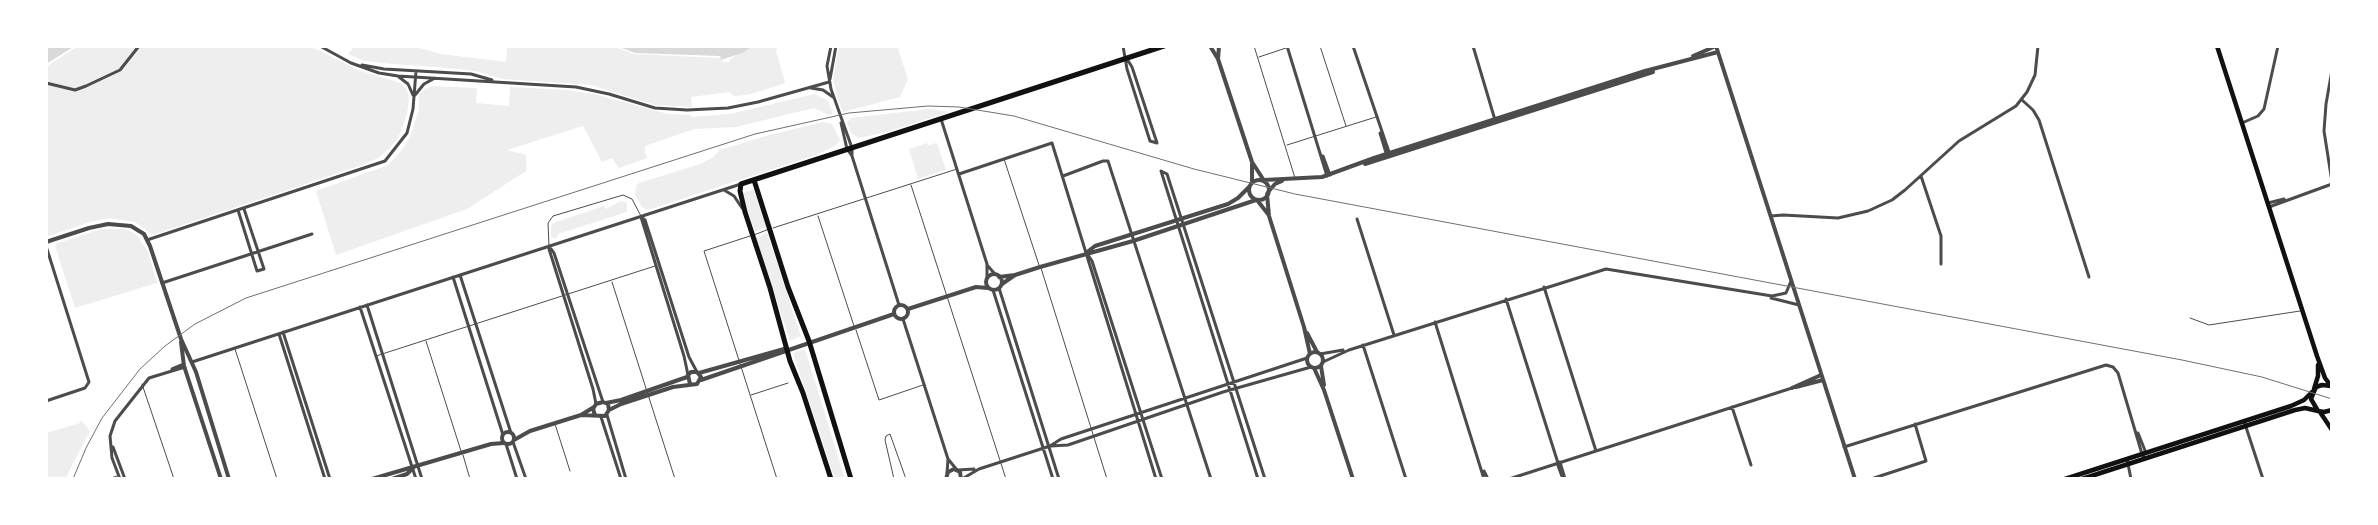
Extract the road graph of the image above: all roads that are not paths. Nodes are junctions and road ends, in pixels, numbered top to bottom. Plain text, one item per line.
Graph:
1 (139, 46) edge
2 (320, 46) edge
3 (831, 46) edge
4 (836, 46) edge
5 (1123, 46) edge
6 (1164, 46) edge
7 (1210, 46) edge
8 (1219, 46) edge
9 (1254, 46) edge
10 (1320, 46) edge
11 (1353, 46) edge
12 (1473, 46) edge
13 (1716, 46) edge
14 (2038, 46) edge
15 (2218, 46) edge
16 (2278, 46) edge
17 (1289, 47) edge
18 (1718, 52) junction
19 (1126, 58) junction
20 (1258, 58) junction
21 (1218, 60) junction
22 (1684, 60) junction
23 (351, 63) junction
24 (2332, 70) edge
25 (416, 71) junction
26 (397, 76) junction
27 (416, 76) junction
28 (2331, 77) edge
29 (436, 78) junction
30 (498, 82) junction
31 (830, 82) junction
32 (46, 83) edge
33 (810, 88) junction
34 (833, 97) junction
35 (414, 98) junction
36 (2022, 100) junction
37 (1146, 109) junction
38 (1140, 111) junction
39 (1376, 117) junction
40 (942, 119) junction
41 (1496, 121) junction
42 (2242, 123) junction
43 (1346, 127) junction
44 (1316, 137) junction
45 (1286, 146) junction
46 (849, 149) junction
47 (1388, 156) junction
48 (1004, 158) junction
49 (1252, 162) junction
50 (958, 169) junction
51 (959, 174) junction
52 (1328, 175) junction
53 (1063, 176) junction
54 (1921, 176) junction
55 (1287, 179) junction
56 (1296, 179) junction
57 (754, 180) junction
58 (1264, 180) junction
59 (1170, 182) junction
60 (2332, 183) edge
61 (741, 184) junction
62 (1164, 184) junction
63 (911, 185) junction
64 (1251, 185) junction
65 (723, 190) junction
66 (1268, 193) junction
67 (1175, 196) junction
68 (1169, 198) junction
69 (865, 200) junction
70 (1257, 200) junction
71 (2268, 205) junction
72 (1220, 206) junction
73 (244, 208) junction
74 (238, 210) junction
75 (745, 212) junction
76 (1221, 212) junction
77 (818, 215) junction
78 (641, 216) junction
79 (1269, 216) junction
80 (1770, 216) junction
81 (1182, 218) junction
82 (1175, 219) junction
83 (1357, 219) dead end
84 (1184, 224) junction
85 (1177, 226) junction
86 (770, 229) junction
87 (312, 234) dead end
88 (1131, 234) junction
89 (752, 235) junction
90 (148, 240) junction
91 (1133, 241) junction
92 (46, 244) edge
93 (549, 246) junction
94 (1190, 246) junction
95 (1184, 248) junction
96 (257, 251) junction
97 (252, 253) junction
98 (1086, 253) junction
99 (1195, 260) junction
100 (1189, 262) junction
101 (987, 264) junction
102 (1941, 264) dead end
103 (657, 265) junction
104 (1040, 267) junction
105 (460, 275) junction
106 (1015, 275) junction
107 (1200, 275) junction
108 (997, 276) junction
109 (453, 277) junction
110 (1194, 277) junction
111 (2089, 278) dead end
112 (986, 279) junction
113 (1791, 279) junction
114 (612, 280) junction
115 (162, 283) junction
116 (1002, 284) junction
117 (463, 286) junction
118 (1544, 286) junction
119 (976, 287) junction
120 (456, 288) junction
121 (988, 288) junction
122 (999, 288) junction
123 (1204, 289) junction
124 (993, 290) junction
125 (1198, 290) junction
126 (565, 295) junction
127 (1766, 296) junction
128 (947, 297) junction
129 (1506, 299) junction
130 (1209, 303) junction
131 (367, 305) junction
132 (899, 305) junction
133 (1004, 305) junction
134 (1203, 305) junction
135 (1799, 305) junction
136 (998, 307) junction
137 (360, 308) junction
138 (908, 309) junction
139 (2302, 310) junction
140 (894, 314) junction
141 (1213, 318) junction
142 (2190, 318) dead end
143 (903, 319) junction
144 (1207, 320) junction
145 (1435, 322) junction
146 (476, 324) junction
147 (468, 327) junction
148 (855, 327) junction
149 (1304, 327) junction
150 (1218, 332) junction
151 (281, 333) junction
152 (1212, 333) junction
153 (1394, 335) junction
154 (180, 339) junction
155 (426, 340) junction
156 (1016, 340) junction
157 (809, 341) junction
158 (1010, 341) junction
159 (1363, 345) junction
160 (1223, 347) junction
161 (234, 348) junction
162 (786, 349) junction
163 (1217, 349) junction
164 (1349, 350) junction
165 (1319, 353) junction
166 (383, 354) junction
167 (375, 356) junction
168 (1309, 356) junction
169 (2317, 356) junction
170 (192, 362) junction
171 (1227, 362) junction
172 (1222, 363) junction
173 (1322, 363) junction
174 (740, 364) junction
175 (184, 366) junction
176 (1312, 367) junction
177 (698, 373) junction
178 (1821, 375) junction
179 (687, 376) junction
180 (701, 380) junction
181 (1823, 380) junction
182 (1234, 382) junction
183 (788, 383) dead end
184 (142, 384) junction
185 (690, 384) junction
186 (1228, 384) junction
187 (924, 385) junction
188 (2331, 386) edge
189 (1236, 388) junction
190 (1792, 388) junction
191 (1230, 390) junction
192 (1324, 390) junction
193 (2313, 392) junction
194 (647, 393) junction
195 (1033, 394) junction
196 (750, 395) junction
197 (1027, 396) junction
198 (1185, 398) junction
199 (46, 401) edge
200 (604, 402) junction
201 (595, 405) junction
202 (1187, 405) junction
203 (1732, 407) junction
204 (1243, 410) junction
205 (2332, 410) edge
206 (2319, 411) junction
207 (1237, 412) junction
208 (608, 413) junction
209 (1141, 413) junction
210 (209, 414) junction
211 (581, 414) junction
212 (1136, 414) junction
213 (596, 415) junction
214 (201, 417) junction
215 (601, 418) junction
216 (1143, 420) junction
217 (1138, 422) junction
218 (555, 423) junction
219 (508, 424) junction
220 (1248, 424) junction
221 (1915, 424) junction
222 (2244, 424) junction
223 (1241, 426) junction
224 (500, 427) junction
225 (1091, 429) junction
226 (2332, 430) edge
227 (530, 431) junction
228 (512, 433) junction
229 (503, 436) junction
230 (1094, 437) junction
231 (1252, 438) junction
232 (1246, 440) junction
233 (514, 441) junction
234 (505, 443) junction
235 (112, 444) junction
236 (491, 444) junction
237 (1050, 446) junction
238 (1844, 447) junction
239 (1043, 448) junction
240 (1596, 451) junction
241 (462, 453) junction
242 (1257, 453) junction
243 (1250, 455) junction
244 (2144, 455) junction
245 (948, 459) junction
246 (1000, 462) junction
247 (1559, 463) junction
248 (2126, 463) junction
249 (1751, 465) dead end
250 (419, 467) junction
251 (1261, 467) junction
252 (413, 468) junction
253 (226, 469) junction
254 (979, 469) junction
255 (957, 470) junction
256 (1255, 470) junction
257 (570, 471) dead end
258 (219, 472) junction
259 (123, 474) junction
260 (946, 476) edge
261 (119, 477) edge
262 (108, 479) edge
263 (125, 479) edge
264 (174, 479) edge
265 (221, 479) edge
266 (229, 479) edge
267 (277, 479) edge
268 (326, 479) edge
269 (330, 479) edge
270 (372, 479) edge
271 (392, 479) edge
272 (416, 479) edge
273 (422, 479) edge
274 (470, 479) edge
275 (517, 479) edge
276 (526, 479) edge
277 (621, 479) edge
278 (626, 479) edge
279 (675, 479) edge
280 (777, 479) edge
281 (831, 479) edge
282 (851, 479) edge
283 (894, 479) edge
284 (906, 479) edge
285 (941, 479) edge
286 (961, 479) edge
287 (1006, 479) edge
288 (1053, 479) edge
289 (1060, 479) edge
290 (1107, 479) edge
291 (1156, 479) edge
292 (1162, 479) edge
293 (1211, 479) edge
294 (1258, 479) edge
295 (1265, 479) edge
296 (1353, 479) edge
297 (1406, 479) edge
298 (1486, 479) edge
299 (1509, 479) edge
300 (1564, 479) edge
301 (1855, 479) edge
302 (1871, 479) edge
303 (2065, 479) edge
304 (2082, 479) edge
305 (2131, 479) edge
306 (2263, 479) edge

1 - 32 street
2 - 23 street
3 - 31 street
4 - 31 street
5 - 19 street
6 - 19 highway
7 - 21 street
8 - 21 street
9 - 20 lane
10 - 43 lane
11 - 39 street
12 - 41 street
13 - 18 street
13 - 22 street
14 - 36 street
15 - 42 main road
16 - 42 street
17 - 20 lane
17 - 44 street
18 - 22 street
18 - 80 street
19 - 37 street
19 - 38 street
19 - 40 highway
20 - 45 lane
21 - 49 street
22 - 41 street
23 - 25 street
23 - 26 street
24 - 28 street
25 - 27 street
25 - 30 street
26 - 27 street
26 - 35 street
27 - 29 street
27 - 35 street
28 - 60 street
29 - 30 street
29 - 35 street
30 - 33 street
31 - 33 street
31 - 34 street
33 - 34 street
34 - 46 street
35 - 73 street
36 - 54 street
36 - 111 street
37 - 38 street
37 - 38 street
39 - 43 lane
39 - 47 street
40 - 46 highway
40 - 50 street
41 - 47 street
42 - 71 main road
43 - 44 lane
44 - 45 lane
44 - 52 street
45 - 56 lane
46 - 57 highway
46 - 69 street
47 - 52 street
48 - 51 street
48 - 53 street
48 - 104 lane
49 - 58 street
49 - 64 street
50 - 51 street
50 - 63 lane
51 - 101 street
52 - 56 street
53 - 88 street
53 - 98 street
54 - 80 street
54 - 102 street
55 - 56 street
55 - 58 street
55 - 66 street
57 - 61 highway
57 - 86 highway
58 - 64 street
58 - 66 street
59 - 62 street
59 - 62 street
59 - 67 street
60 - 71 street
61 - 65 street
61 - 75 highway
62 - 68 street
63 - 69 lane
63 - 128 lane
64 - 70 street
64 - 72 street
65 - 75 street
65 - 78 street
66 - 70 street
66 - 79 street
67 - 68 street
67 - 81 street
68 - 82 street
69 - 77 lane
69 - 132 street
70 - 76 street
70 - 79 street
71 - 139 main road
72 - 76 street
72 - 81 street
73 - 74 street
73 - 96 street
74 - 90 street
74 - 97 street
75 - 89 highway
76 - 84 street
77 - 86 lane
77 - 148 lane
78 - 93 street
78 - 93 lane
78 - 103 street
79 - 149 street
80 - 113 street
81 - 82 street
81 - 84 street
82 - 85 street
82 - 88 street
83 - 153 street
84 - 85 street
84 - 94 street
85 - 91 street
85 - 95 street
86 - 89 lane
86 - 157 highway
87 - 96 street
88 - 91 street
88 - 98 street
89 - 162 highway
89 - 174 lane
90 - 92 street
90 - 115 street
91 - 98 street
91 - 198 street
92 - 199 street
93 - 105 street
93 - 126 street
94 - 95 street
94 - 99 street
95 - 100 street
96 - 97 street
96 - 97 street
97 - 115 street
98 - 104 street
98 - 209 street
98 - 212 street
99 - 100 street
99 - 107 street
100 - 110 street
101 - 108 street
101 - 112 street
103 - 114 lane
103 - 177 street
103 - 179 street
104 - 106 street
104 - 225 lane
105 - 109 street
105 - 117 street
106 - 108 street
106 - 116 street
107 - 110 street
107 - 123 street
108 - 112 street
108 - 116 street
109 - 120 street
109 - 131 street
110 - 125 street
112 - 119 street
112 - 121 street
113 - 127 street
113 - 135 street
114 - 126 lane
114 - 194 lane
115 - 154 street
116 - 122 street
117 - 120 street
117 - 146 street
118 - 127 street
118 - 129 street
118 - 240 street
119 - 121 street
119 - 128 street
120 - 147 street
121 - 124 street
122 - 124 street
122 - 133 street
123 - 125 street
123 - 130 street
124 - 136 street
125 - 134 street
126 - 146 lane
126 - 200 street
126 - 201 street
127 - 135 street
128 - 138 street
128 - 246 lane
129 - 145 street
129 - 247 street
130 - 134 street
130 - 141 street
131 - 137 street
131 - 166 street
132 - 138 street
132 - 140 street
133 - 136 street
133 - 156 street
134 - 144 street
135 - 178 street
136 - 158 street
137 - 151 street
137 - 167 street
138 - 143 street
139 - 142 lane
139 - 169 main road
140 - 143 street
140 - 148 street
141 - 144 street
141 - 150 street
143 - 187 street
144 - 152 street
145 - 153 street
145 - 298 street
146 - 147 lane
146 - 219 street
147 - 155 lane
147 - 224 street
148 - 157 street
148 - 187 lane
149 - 165 street
149 - 168 street
150 - 152 street
150 - 160 street
151 - 161 street
151 - 268 street
151 - 269 street
152 - 163 street
153 - 159 street
154 - 170 street
154 - 175 street
155 - 166 lane
155 - 241 lane
156 - 158 street
156 - 195 street
157 - 162 street
157 - 282 highway
158 - 197 street
159 - 164 street
159 - 297 street
160 - 163 street
160 - 171 street
161 - 170 street
161 - 267 lane
162 - 174 street
162 - 281 highway
163 - 172 street
164 - 165 street
164 - 173 street
165 - 168 street
165 - 173 street
166 - 167 lane
166 - 250 street
167 - 252 street
168 - 176 street
168 - 182 street
169 - 188 main road
169 - 193 main road
170 - 175 street
170 - 210 street
171 - 172 street
171 - 182 street
172 - 186 street
173 - 176 street
173 - 192 street
174 - 177 street
174 - 180 street
174 - 196 lane
175 - 184 street
175 - 214 street
176 - 189 street
176 - 192 street
177 - 179 street
177 - 180 street
178 - 181 street
178 - 190 street
179 - 185 street
179 - 194 street
180 - 185 street
181 - 190 street
181 - 238 street
182 - 186 street
182 - 189 street
183 - 196 lane
184 - 235 street
184 - 264 lane
185 - 194 street
186 - 191 street
186 - 198 street
187 - 245 street
188 - 193 main road
189 - 191 street
189 - 204 street
190 - 203 street
191 - 202 street
191 - 207 street
192 - 296 street
193 - 206 main road
193 - 222 main road
194 - 200 street
194 - 208 street
194 - 279 lane
195 - 197 street
195 - 237 street
196 - 280 lane
197 - 239 street
198 - 202 street
198 - 209 street
200 - 201 street
200 - 208 street
201 - 211 street
201 - 213 street
202 - 216 street
202 - 293 street
203 - 240 street
203 - 249 street
204 - 207 street
204 - 220 street
205 - 206 main road
206 - 222 main road
206 - 226 main road
207 - 223 street
208 - 215 street
208 - 278 street
209 - 212 street
209 - 216 street
210 - 214 street
210 - 253 street
211 - 213 street
211 - 218 street
212 - 217 street
212 - 225 street
213 - 215 street
214 - 258 street
215 - 277 street
216 - 217 street
216 - 292 street
217 - 230 street
217 - 291 street
218 - 227 street
218 - 257 lane
219 - 224 street
219 - 228 street
220 - 223 street
220 - 231 street
221 - 238 street
221 - 244 street
221 - 302 street
222 - 244 main road
222 - 306 street
223 - 232 street
224 - 229 street
225 - 230 lane
225 - 237 street
227 - 228 street
227 - 233 street
228 - 229 street
228 - 233 street
229 - 234 street
229 - 236 street
230 - 237 street
230 - 290 lane
231 - 232 street
231 - 242 street
232 - 243 street
233 - 234 street
233 - 276 street
234 - 236 street
234 - 275 street
235 - 259 street
235 - 261 street
236 - 241 street
237 - 239 street
237 - 289 street
238 - 301 street
239 - 246 street
239 - 288 street
240 - 247 street
241 - 250 street
241 - 274 lane
242 - 243 street
242 - 251 street
243 - 256 street
244 - 248 main road
245 - 255 street
245 - 260 street
246 - 254 street
246 - 287 lane
247 - 299 street
247 - 300 street
248 - 303 main road
248 - 304 main road
248 - 305 street
250 - 252 street
250 - 273 street
251 - 256 street
251 - 295 street
252 - 270 street
252 - 271 street
252 - 272 street
253 - 258 street
253 - 266 street
254 - 255 street
254 - 286 street
255 - 260 street
255 - 286 street
256 - 294 street
258 - 265 street
259 - 261 lane
259 - 263 street
260 - 285 street
261 - 262 lane
283 - 284 lane

